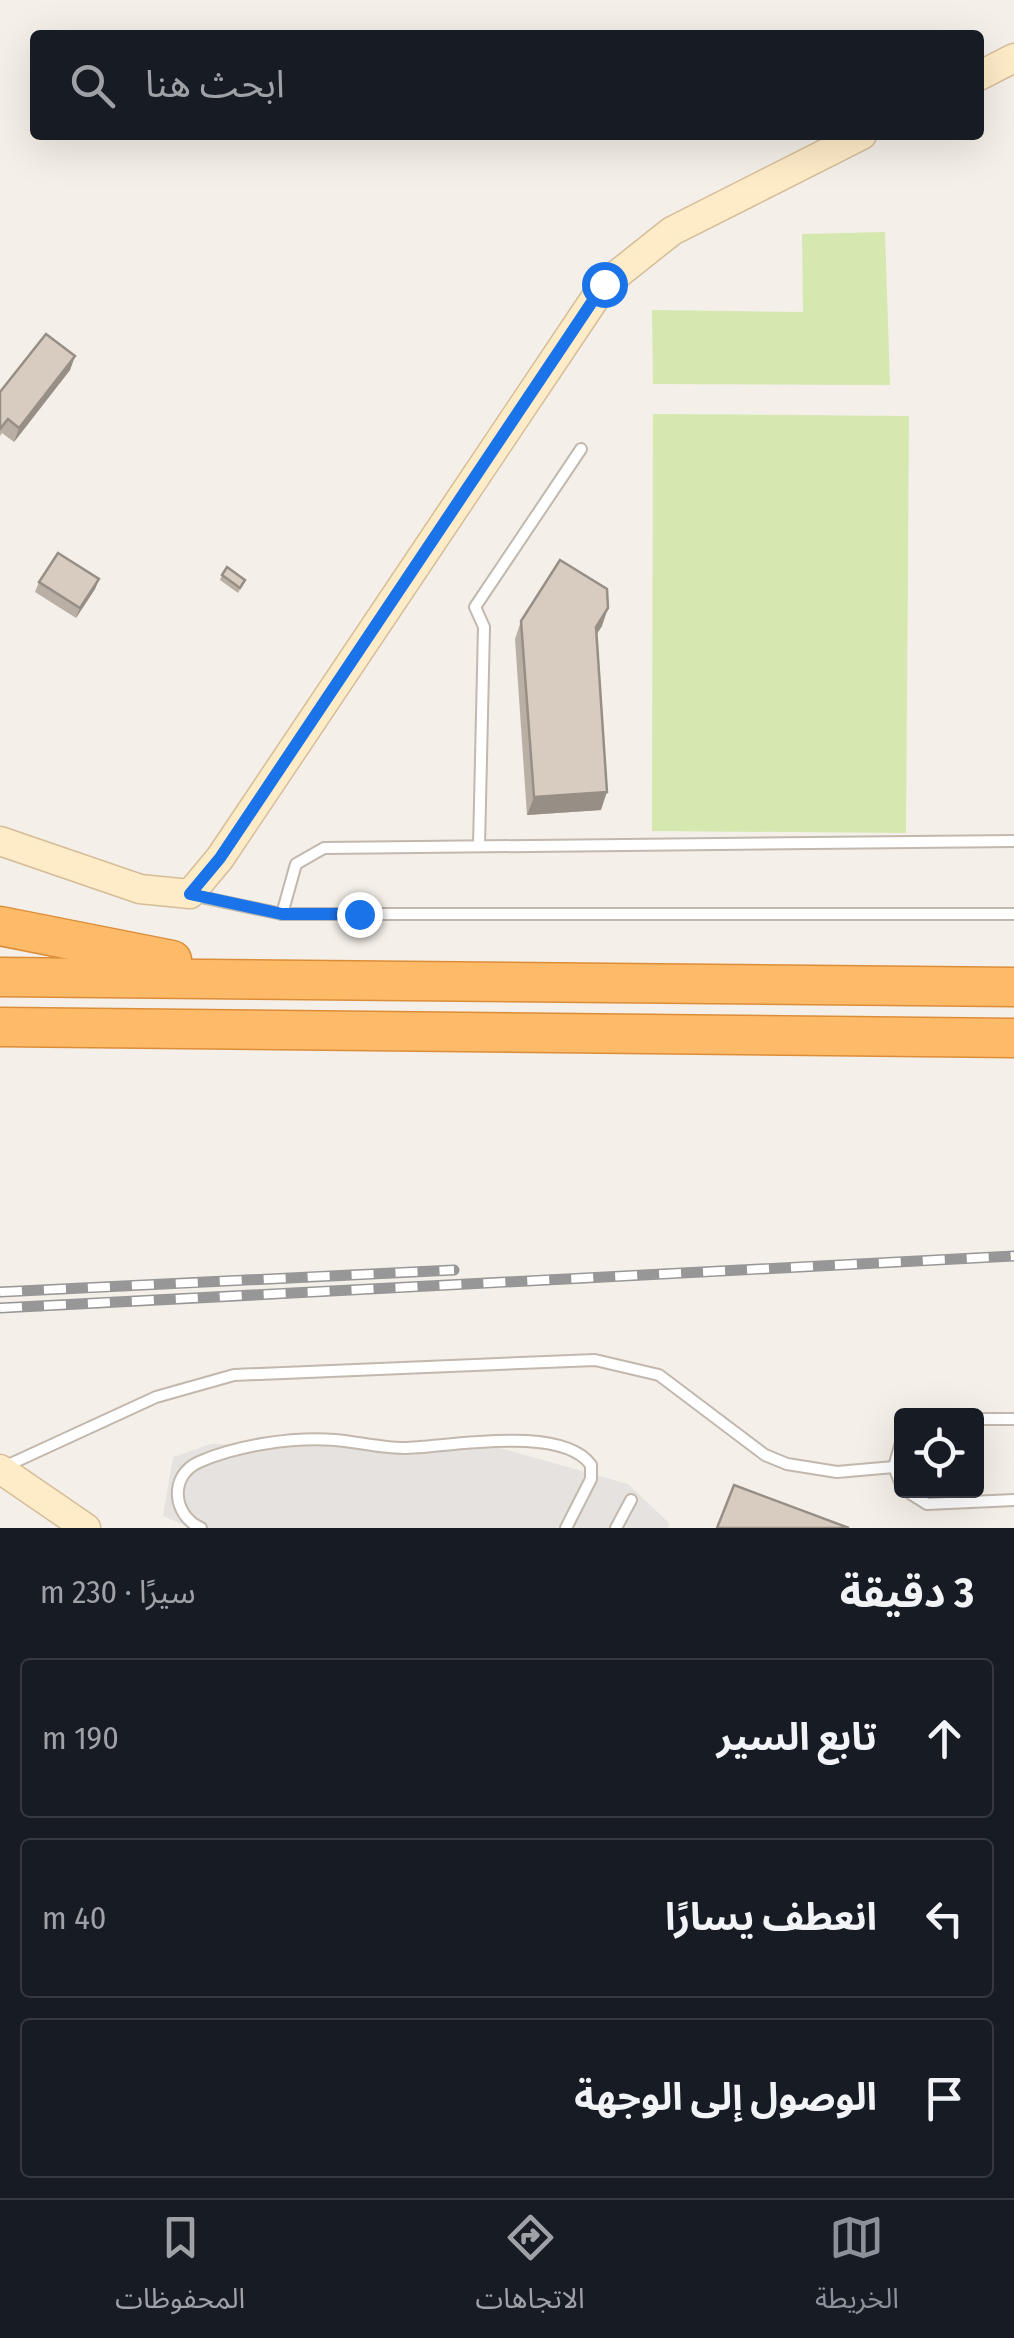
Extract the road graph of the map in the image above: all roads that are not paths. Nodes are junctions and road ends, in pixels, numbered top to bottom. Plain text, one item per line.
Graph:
1 (1014, 58) edge
2 (984, 73) edge
3 (852, 140) edge
4 (581, 449) dead end
5 (1014, 840) edge
6 (0, 842) edge
7 (479, 846) junction
8 (190, 894) junction
9 (282, 914) junction
10 (1014, 914) edge
11 (0, 926) edge
12 (0, 977) edge
13 (288, 979) junction
14 (1014, 987) edge
15 (0, 1027) edge
16 (1014, 1038) edge
17 (1014, 1419) edge
18 (984, 1420) edge
19 (894, 1467) edge
20 (0, 1469) edge
21 (917, 1498) edge
22 (631, 1500) dead end
23 (1014, 1500) edge
24 (86, 1528) edge
25 (202, 1528) edge
26 (566, 1528) edge
27 (616, 1528) edge

1 - 2 street
3 - 8 street
4 - 7 lane
5 - 7 lane
6 - 8 street
7 - 9 lane
8 - 9 lane
9 - 10 lane
11 - 13 highway
12 - 13 highway
13 - 14 highway
15 - 16 highway
17 - 18 lane
19 - 20 lane
20 - 24 street
21 - 23 lane
22 - 27 lane
25 - 26 lane

